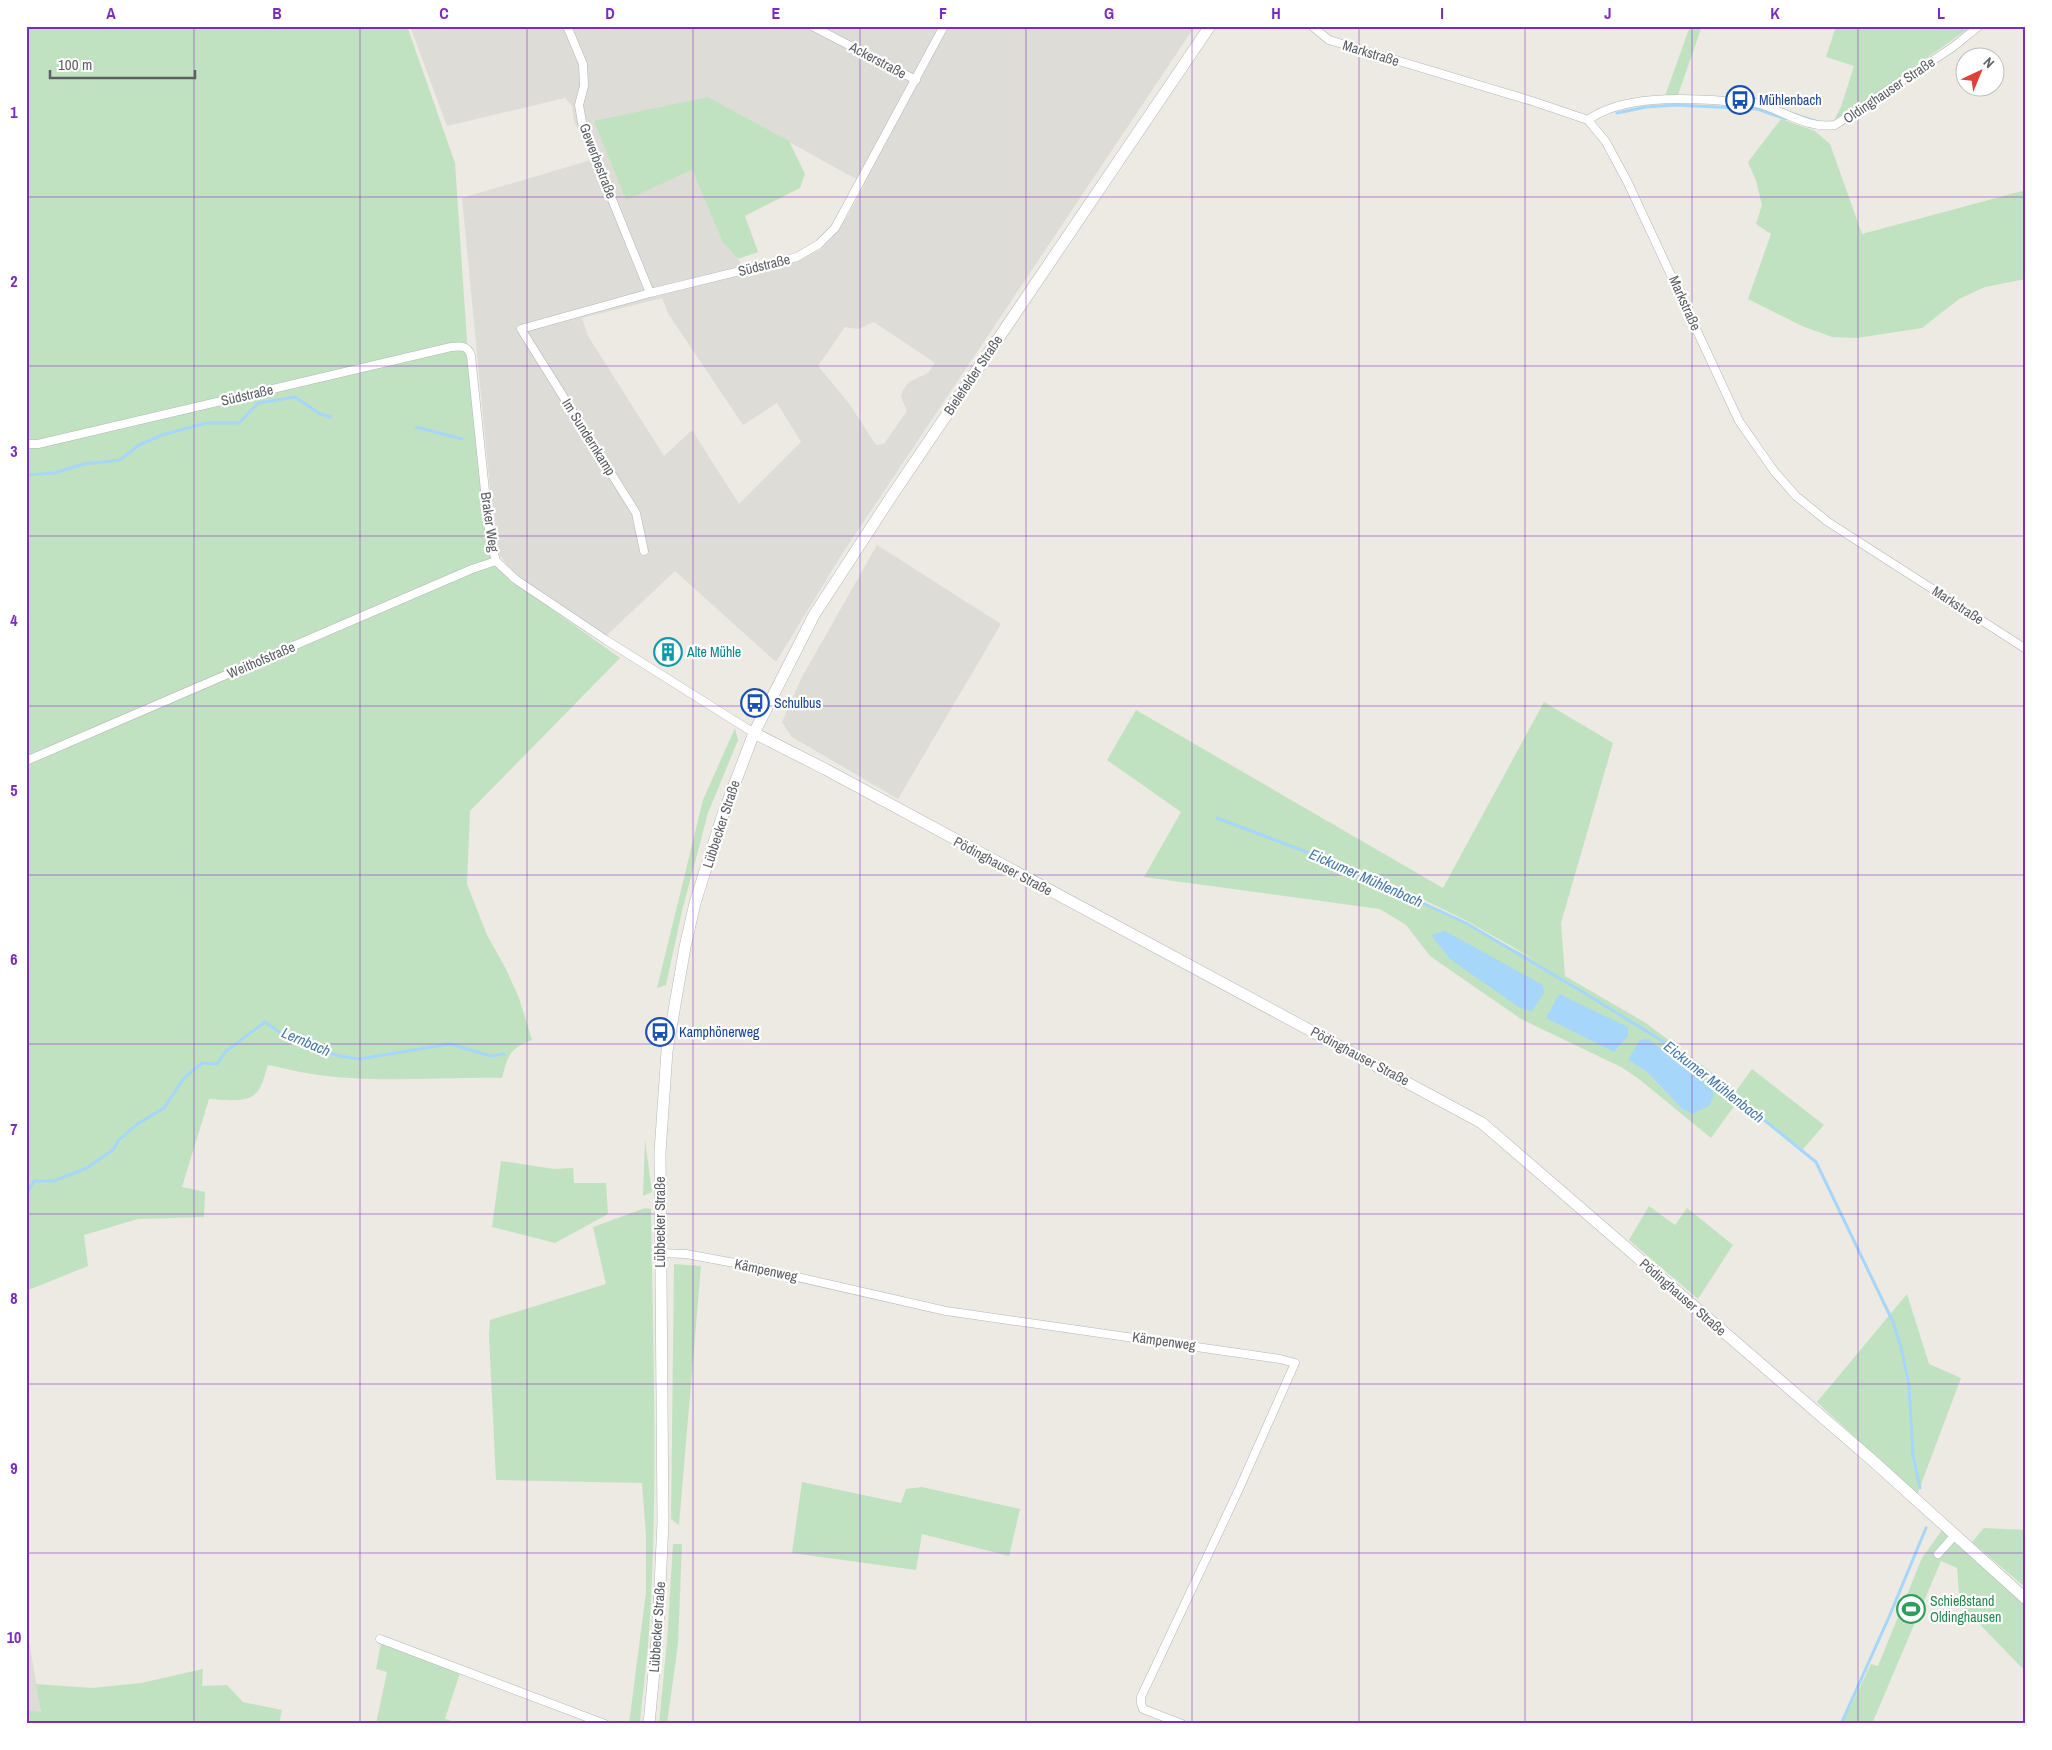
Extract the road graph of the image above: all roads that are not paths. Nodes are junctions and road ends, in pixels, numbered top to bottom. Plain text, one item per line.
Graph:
1 (567, 26) edge
2 (812, 26) edge
3 (944, 26) edge
4 (1210, 26) edge
5 (1312, 26) edge
6 (1979, 26) edge
7 (916, 80) junction
8 (1588, 120) junction
9 (650, 294) junction
10 (521, 329) joint
11 (467, 348) joint
12 (26, 444) edge
13 (644, 550) dead end
14 (496, 561) junction
15 (606, 640) joint
16 (2026, 649) edge
17 (754, 733) junction
18 (26, 760) edge
19 (660, 1253) junction
20 (1955, 1535) junction
21 (1938, 1554) dead end
22 (2026, 1599) edge
23 (380, 1639) dead end
24 (605, 1724) edge
25 (649, 1724) edge
26 (1182, 1724) edge

1 - 9 street, Gewerbestraße
2 - 7 street, Ackerstraße
3 - 7 street, Südstraße
4 - 17 main road, Bielefelder Straße
5 - 8 street, Markstraße
6 - 8 street, Oldinghauser Straße
7 - 9 street, Südstraße
8 - 16 street, Markstraße
9 - 10 street, Südstraße
10 - 13 street, Im Sundernkamp
11 - 12 street, Südstraße
11 - 14 street, Braker Weg
14 - 15 street, Braker Weg
14 - 18 street, Weithofstraße
15 - 17 street, Pödinghauser Straße
17 - 19 main road, Lübbecker Straße
17 - 20 main road, Pödinghauser Straße
19 - 25 main road, Lübbecker Straße
19 - 26 street, Kämpenweg
20 - 21 street
20 - 22 main road, Pödinghauser Straße
23 - 24 street

